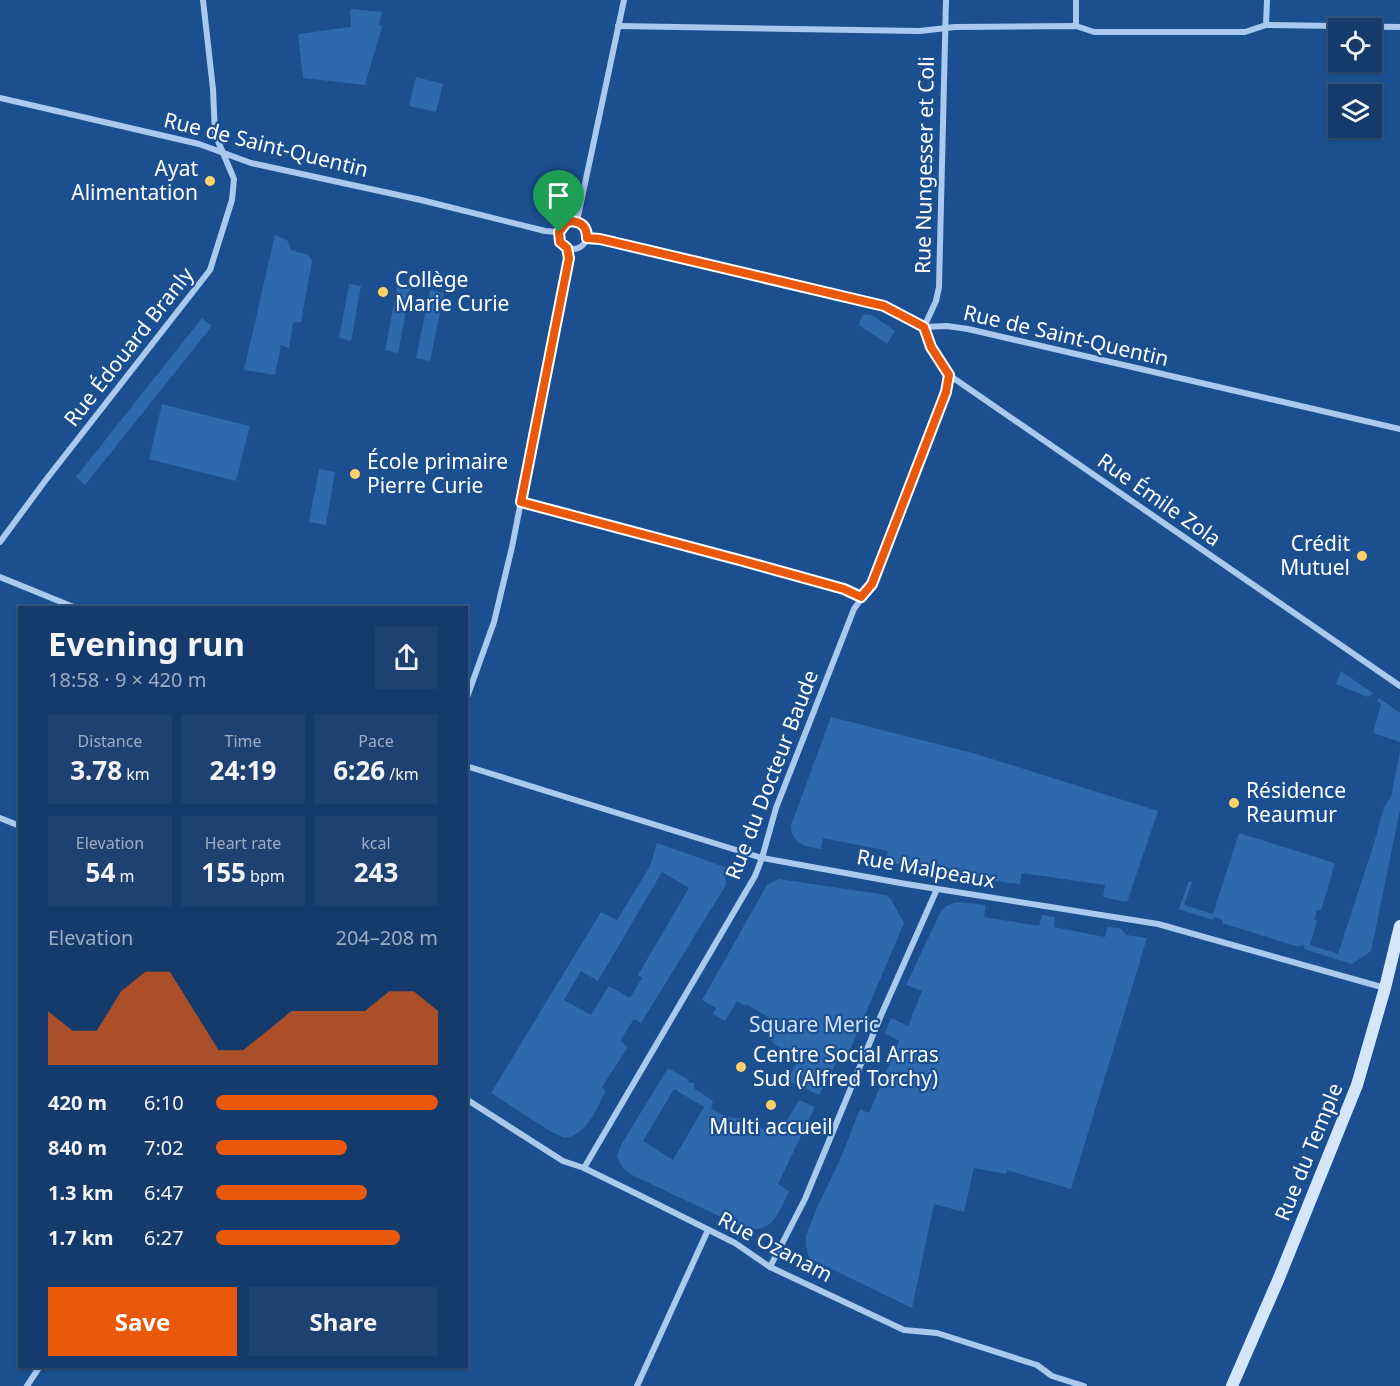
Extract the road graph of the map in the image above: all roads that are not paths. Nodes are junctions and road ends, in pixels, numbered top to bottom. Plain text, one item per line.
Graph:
1 (203, 0) edge
2 (624, 0) edge
3 (946, 0) edge
4 (1076, 0) edge
5 (1267, 0) edge
6 (1266, 25) junction
7 (618, 26) junction
8 (1076, 26) junction
9 (1400, 27) edge
10 (944, 28) junction
11 (0, 98) edge
12 (223, 153) junction
13 (577, 221) junction
14 (559, 232) junction
15 (587, 238) junction
16 (567, 248) junction
17 (924, 327) junction
18 (949, 375) junction
19 (1400, 429) edge
20 (521, 502) junction
21 (0, 542) edge
22 (0, 577) edge
23 (861, 597) junction
24 (71, 606) edge
25 (1398, 684) edge
26 (468, 694) edge
27 (468, 767) edge
28 (0, 818) edge
29 (18, 825) edge
30 (762, 858) junction
31 (937, 889) junction
32 (1400, 926) edge
33 (1385, 988) junction
34 (468, 1100) edge
35 (584, 1168) junction
36 (708, 1230) junction
37 (770, 1266) junction
38 (39, 1368) edge
39 (27, 1386) edge
40 (637, 1386) edge
41 (1084, 1386) edge
42 (1232, 1386) edge

1 - 12 street, Rue Édouard Branly
2 - 7 street
3 - 10 street, Rue Nungesser et Coli
4 - 8 street
5 - 6 street
6 - 8 street
6 - 9 street
7 - 10 street
7 - 13 street
8 - 10 street
10 - 17 street, Rue Nungesser et Coli
11 - 12 street, Rue de Saint-Quentin
12 - 14 street, Rue de Saint-Quentin
12 - 21 street, Rue Édouard Branly
13 - 14 street
13 - 15 street
14 - 16 street
15 - 16 street
15 - 17 street, Rue de Saint-Quentin
16 - 20 street
17 - 18 street, Rue Émile Zola
17 - 19 street, Rue de Saint-Quentin
18 - 23 street, Rue du Docteur Baude
18 - 25 street, Rue Émile Zola
20 - 23 street
20 - 26 street
22 - 24 street
23 - 30 street, Rue du Docteur Baude
27 - 30 street, Rue Malpeaux
28 - 29 street
30 - 31 street, Rue Malpeaux
30 - 35 street, Rue du Docteur Baude
31 - 33 street, Rue Malpeaux
31 - 37 street
32 - 33 street, Rue du Temple
33 - 42 street, Rue du Temple
34 - 35 street, Rue Ozanam
35 - 36 street, Rue Ozanam
36 - 37 street, Rue Ozanam
36 - 40 street
37 - 41 street, Rue Ozanam
38 - 39 street

